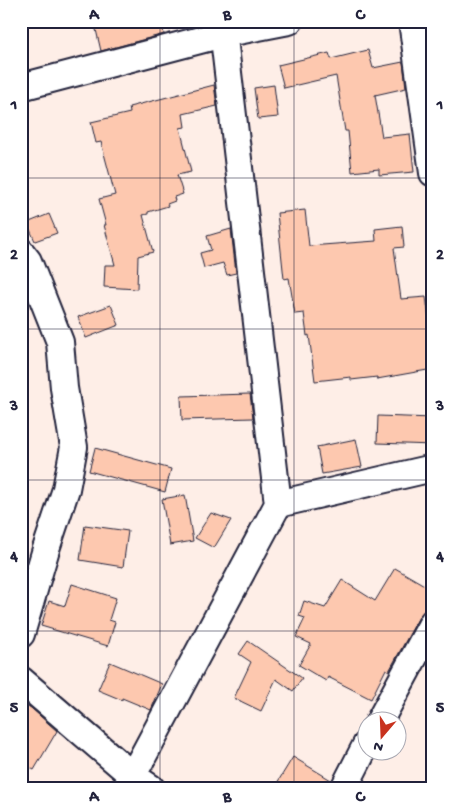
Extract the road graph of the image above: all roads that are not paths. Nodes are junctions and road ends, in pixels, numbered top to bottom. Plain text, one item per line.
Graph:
1 (289, 21) edge
2 (412, 21) edge
3 (222, 28) edge
4 (21, 87) edge
5 (433, 173) edge
6 (21, 252) edge
7 (433, 468) edge
8 (278, 504) junction
9 (433, 622) edge
10 (21, 634) edge
11 (21, 680) edge
12 (384, 712) edge
13 (357, 762) edge
14 (137, 784) edge
15 (344, 788) edge

1 - 3 street
2 - 5 street
3 - 4 street
3 - 8 street
6 - 10 street
7 - 8 street
8 - 14 street
9 - 12 street
11 - 14 street
13 - 15 street

